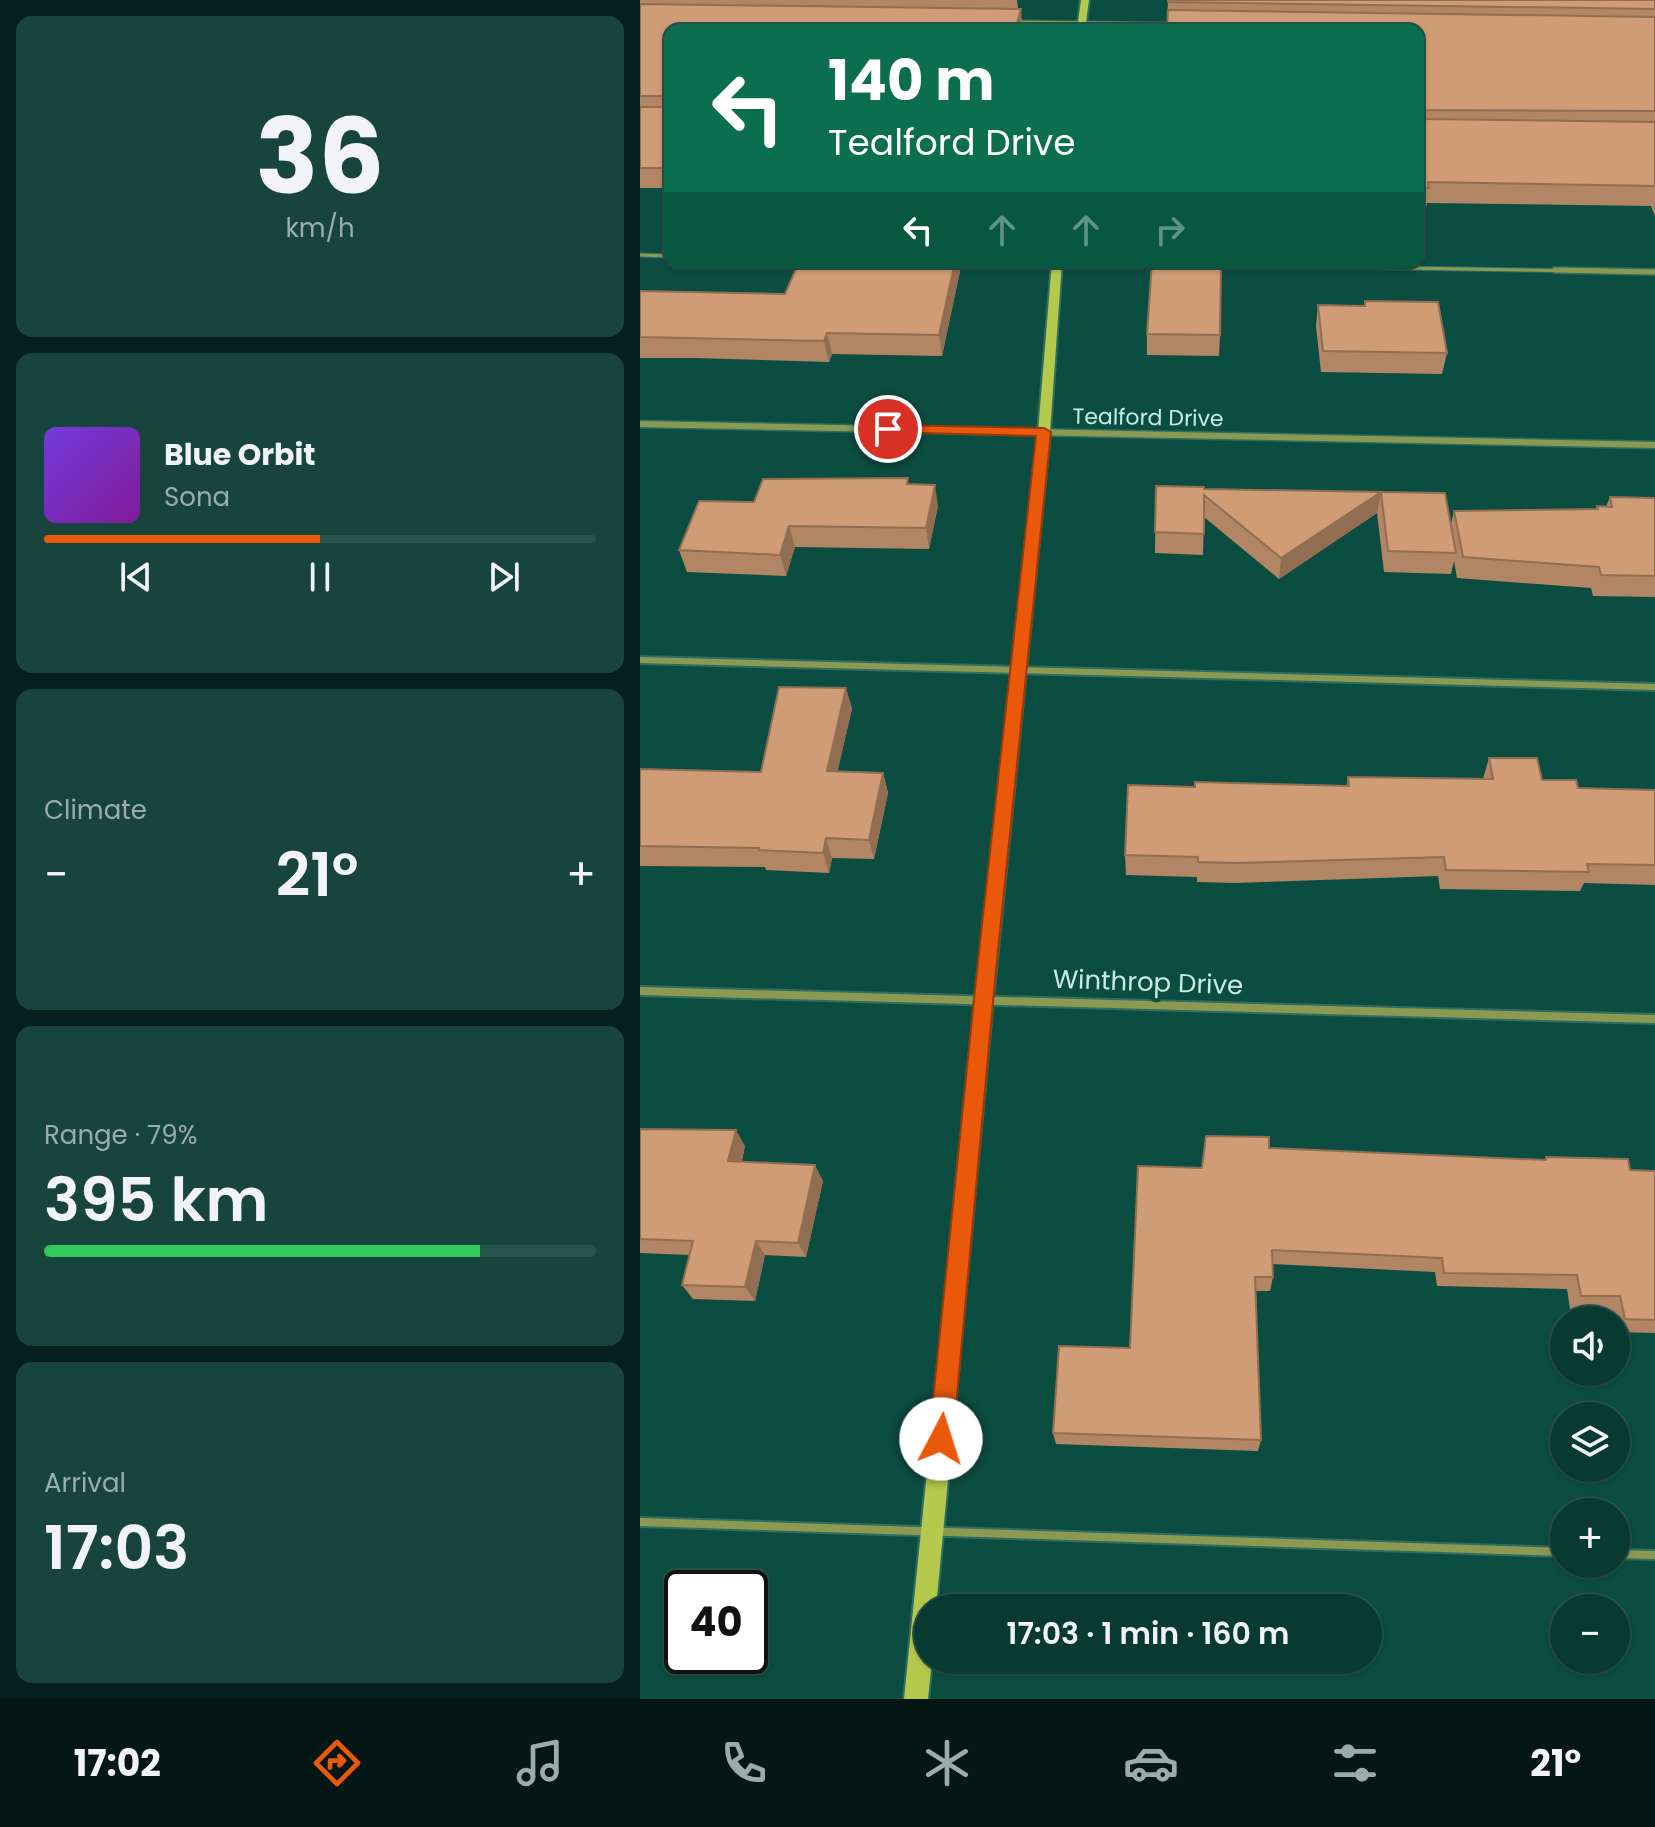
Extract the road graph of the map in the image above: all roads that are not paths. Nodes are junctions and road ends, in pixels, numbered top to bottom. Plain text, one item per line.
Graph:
1 (1085, 0) edge
2 (1003, 22) edge
3 (1035, 24) edge
4 (1082, 24) edge
5 (640, 255) edge
6 (664, 256) edge
7 (1057, 268) edge
8 (1403, 268) edge
9 (1655, 272) edge
10 (640, 424) edge
11 (1044, 432) junction
12 (1655, 445) edge
13 (640, 660) edge
14 (1019, 669) junction
15 (1655, 687) edge
16 (640, 991) edge
17 (984, 1000) junction
18 (1655, 1019) edge
19 (640, 1522) edge
20 (932, 1533) junction
21 (1550, 1552) edge
22 (1630, 1554) edge
23 (1655, 1555) edge
24 (916, 1699) edge

1 - 4 street
2 - 3 lane
5 - 6 lane
7 - 11 street
8 - 9 lane
10 - 11 street, Tealford Drive
11 - 12 street, Tealford Drive
11 - 14 street
13 - 14 lane
14 - 15 lane
14 - 17 street
16 - 17 street, Winthrop Drive
17 - 18 street, Winthrop Drive
17 - 20 street
19 - 20 lane
20 - 21 lane
20 - 24 street
22 - 23 lane

